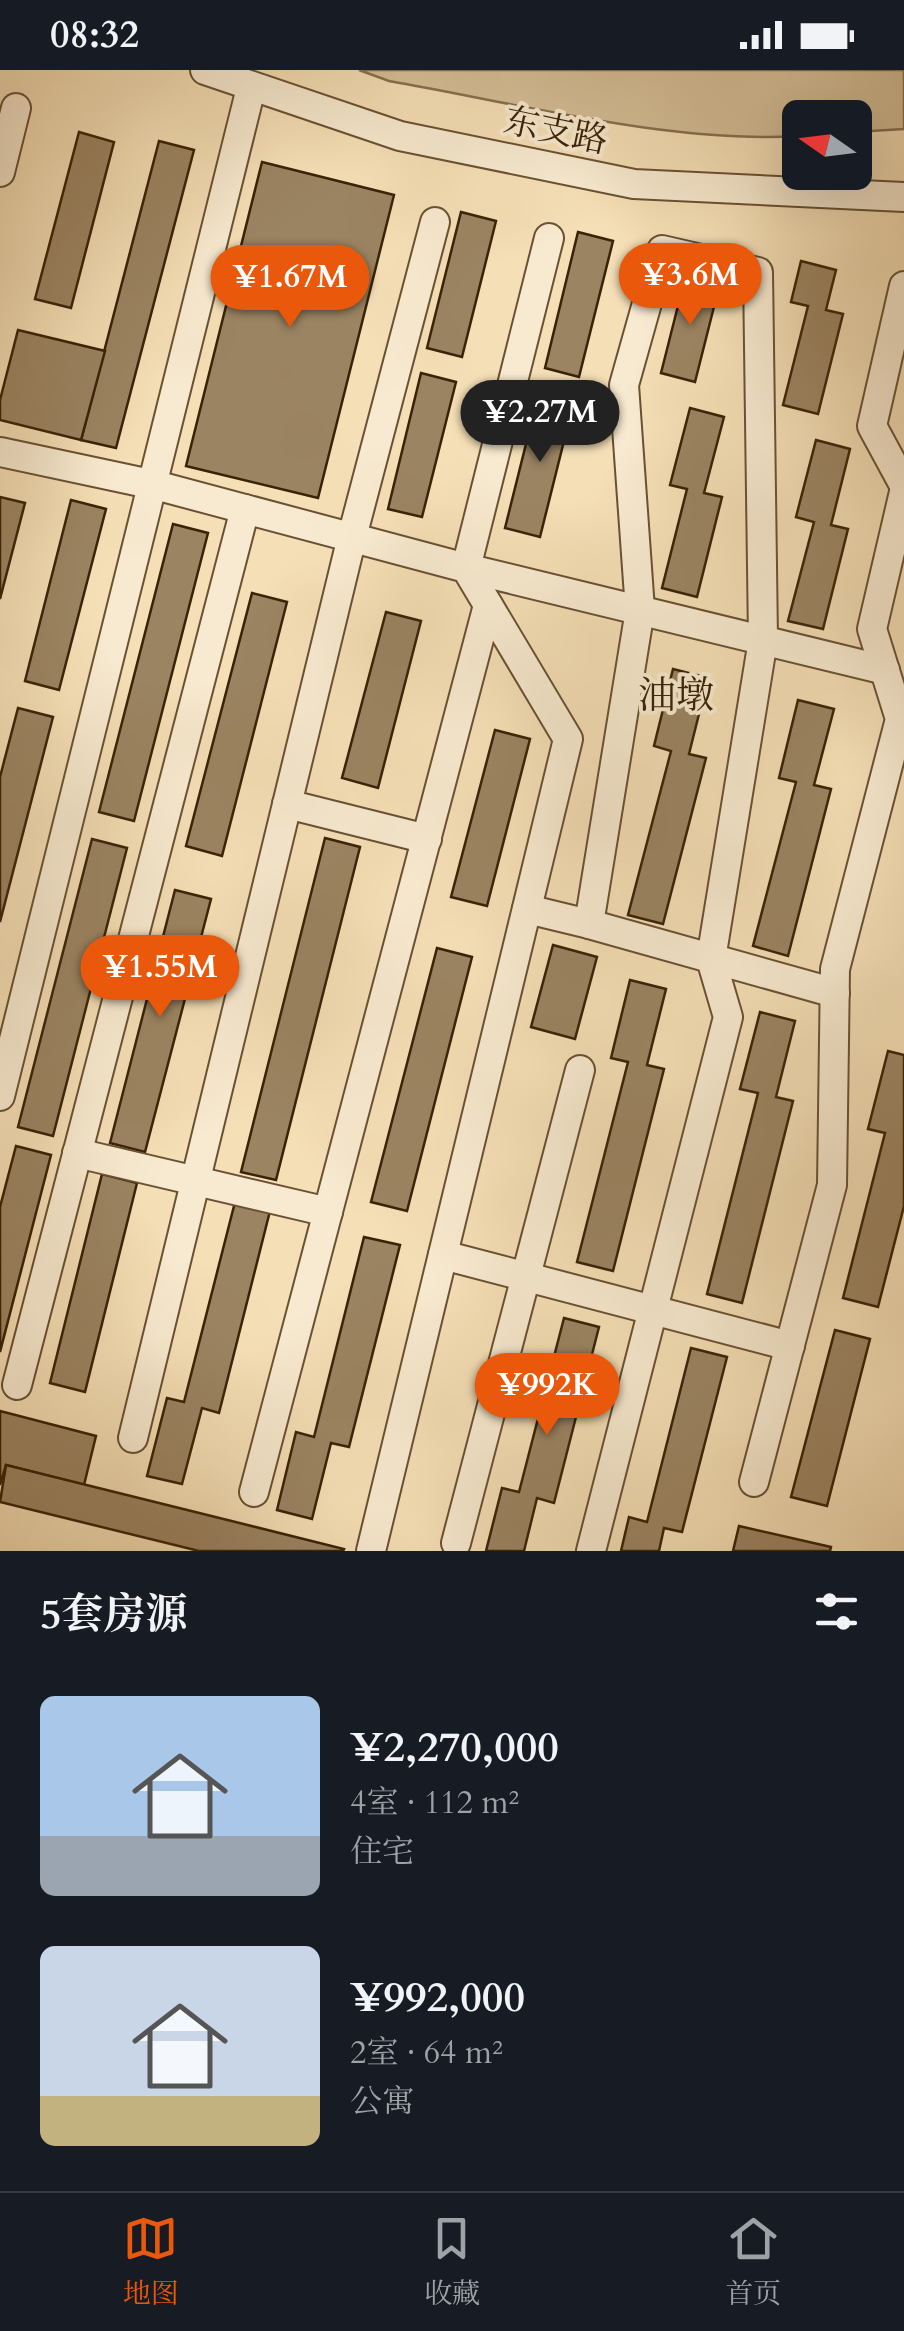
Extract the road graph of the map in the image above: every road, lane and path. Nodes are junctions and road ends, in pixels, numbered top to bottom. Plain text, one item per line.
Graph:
1 (205, 70) edge
2 (251, 88) junction
3 (16, 108) dead end
4 (0, 172) edge
5 (904, 197) edge
6 (435, 222) dead end
7 (550, 238) dead end
8 (904, 286) edge
9 (0, 452) edge
10 (154, 486) junction
11 (904, 488) edge
12 (245, 509) junction
13 (352, 537) junction
14 (466, 568) junction
15 (488, 606) junction
16 (640, 610) junction
17 (763, 640) junction
18 (884, 670) junction
19 (287, 804) junction
20 (426, 839) junction
21 (527, 908) junction
22 (589, 924) junction
23 (711, 960) junction
24 (835, 993) junction
25 (580, 1070) dead end
26 (0, 1096) edge
27 (78, 1153) junction
28 (196, 1180) junction
29 (328, 1212) junction
30 (443, 1255) junction
31 (526, 1277) junction
32 (652, 1310) junction
33 (790, 1346) junction
34 (17, 1385) dead end
35 (133, 1438) dead end
36 (754, 1482) dead end
37 (254, 1492) dead end
38 (456, 1544) dead end
39 (371, 1551) edge
40 (591, 1551) edge

1 - 2 street, 东支路
2 - 5 street, 东支路
2 - 10 street
3 - 4 street
6 - 13 street
7 - 14 street
8 - 11 street
9 - 10 street
10 - 12 street
10 - 26 street
11 - 18 street
12 - 13 street
12 - 27 street
13 - 14 street
13 - 19 street
14 - 15 street
14 - 16 street
15 - 20 street
15 - 21 street
16 - 17 street
16 - 17 street
16 - 22 street
17 - 18 street
17 - 23 street
18 - 24 street
19 - 20 street
19 - 28 street
20 - 29 street
21 - 22 street
21 - 30 street
22 - 23 street
23 - 24 street
23 - 32 street
24 - 33 street
25 - 31 street
27 - 28 street
27 - 34 street
28 - 29 street
28 - 35 street
29 - 37 street
30 - 31 street
30 - 39 street
31 - 32 street
31 - 38 street
32 - 33 street
32 - 40 street
33 - 36 street

